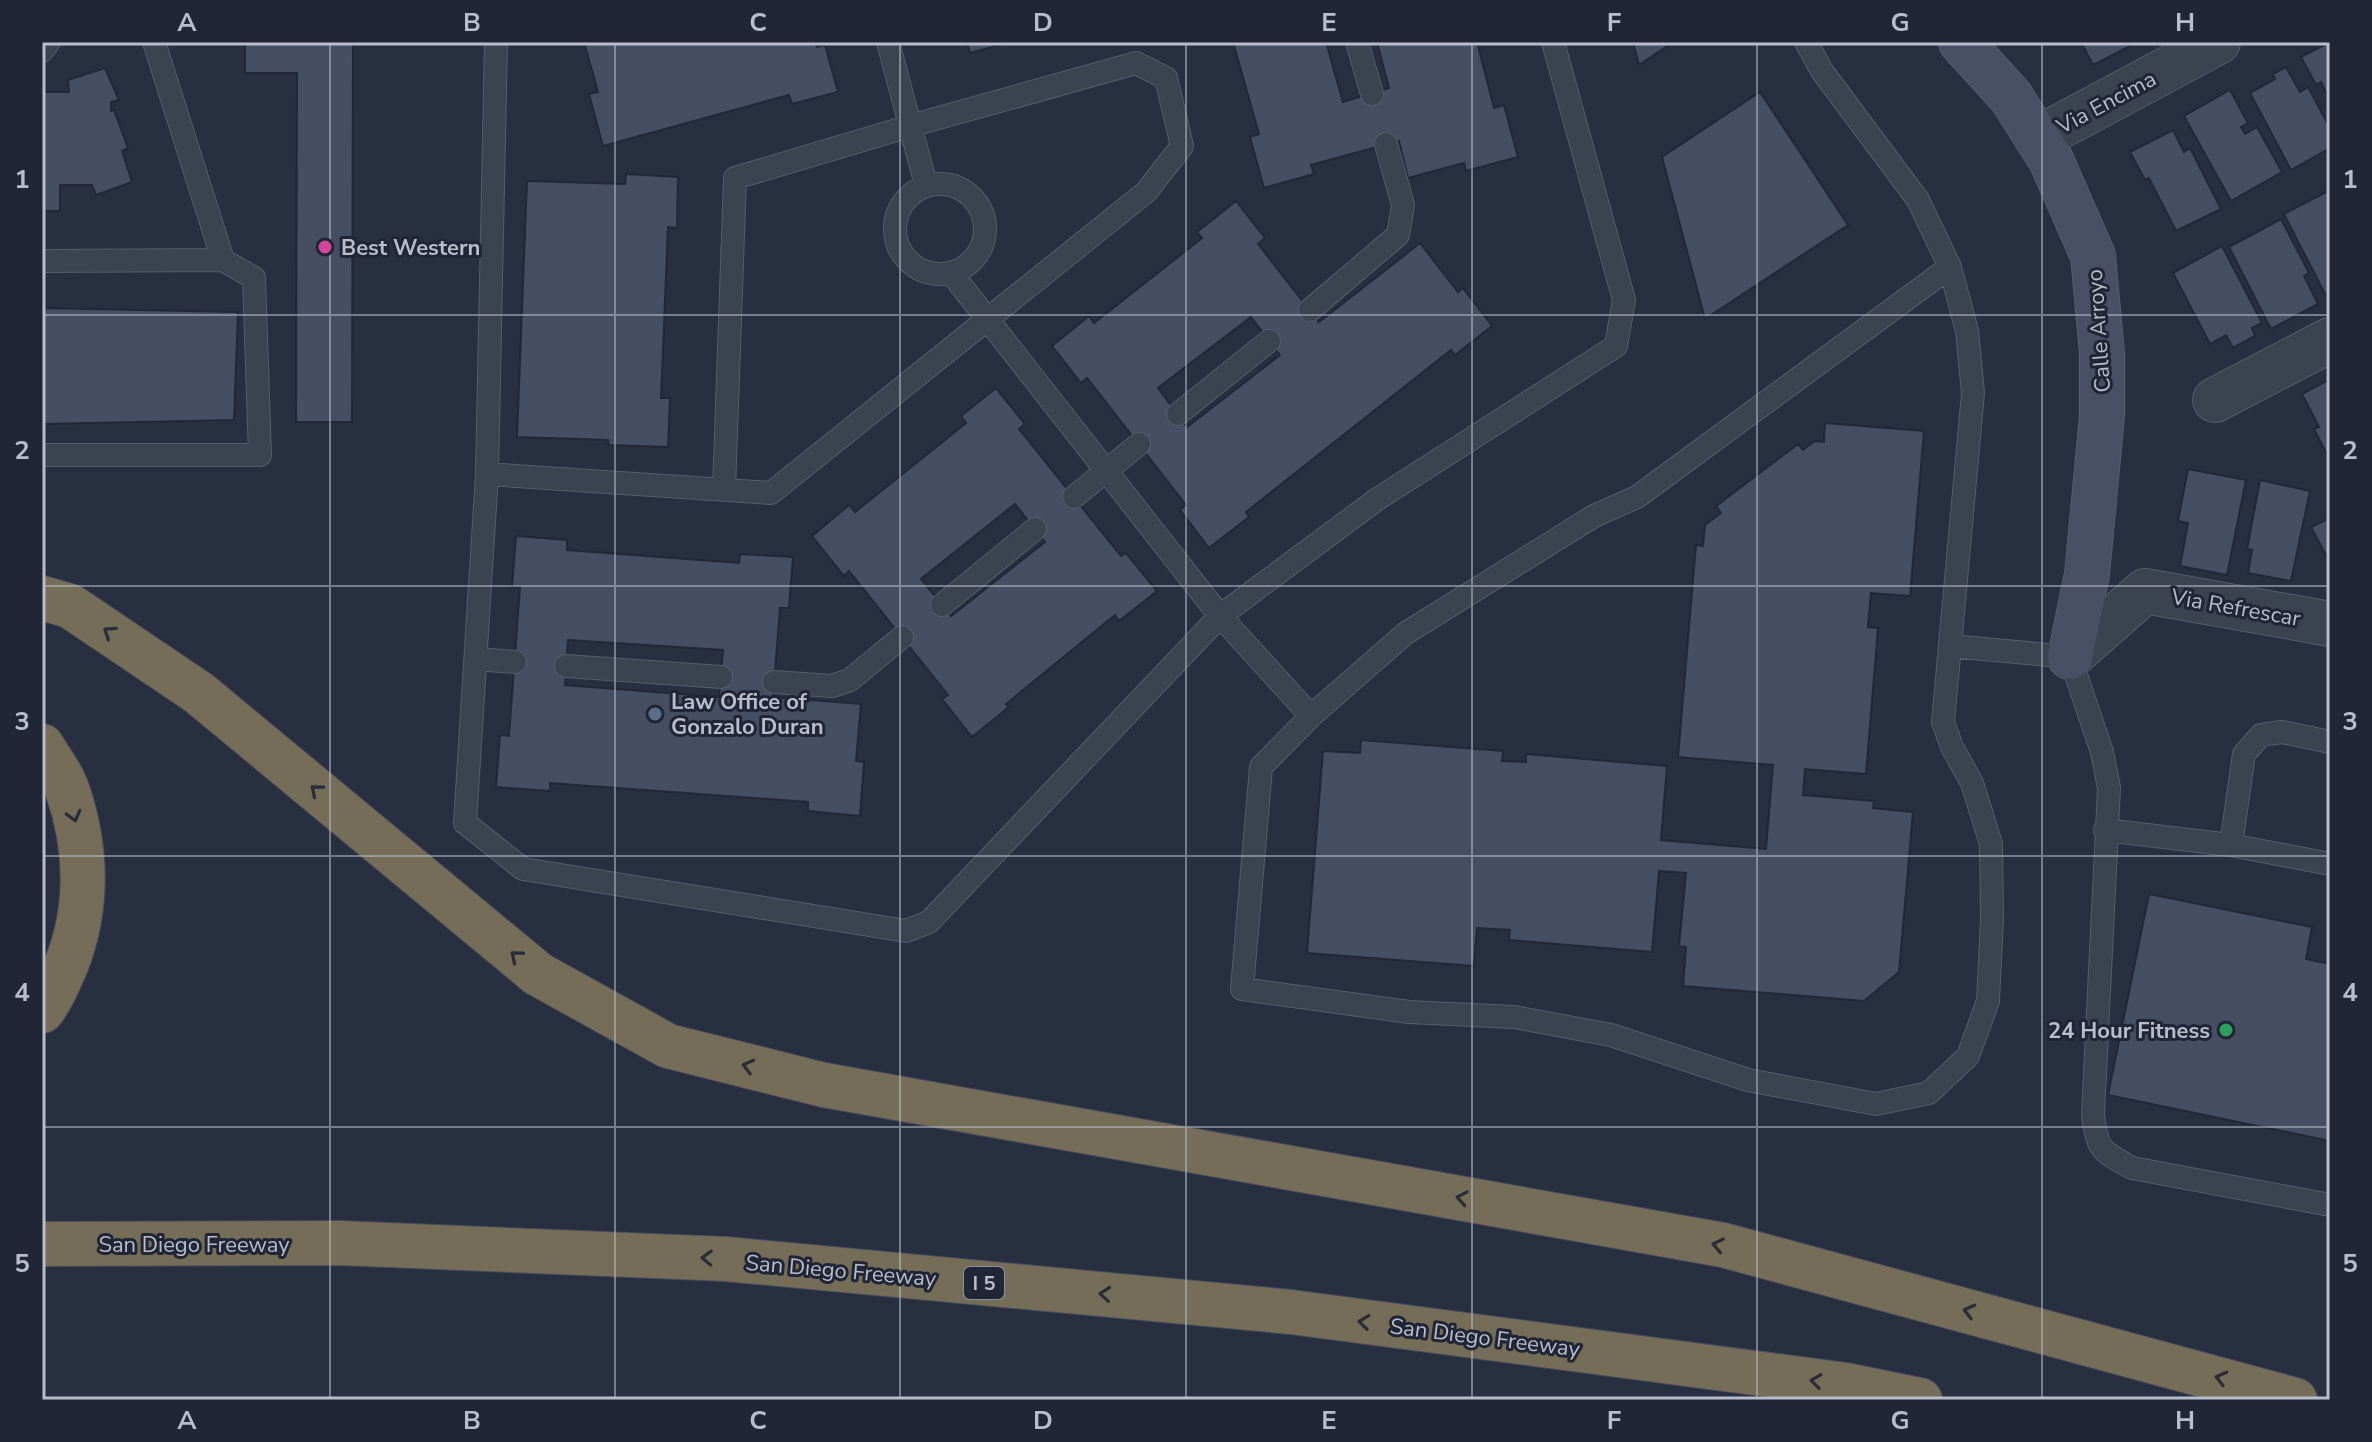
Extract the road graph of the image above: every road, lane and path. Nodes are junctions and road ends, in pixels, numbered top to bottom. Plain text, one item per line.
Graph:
1 (49, 42) edge
2 (154, 42) edge
3 (496, 42) edge
4 (888, 42) edge
5 (1357, 42) edge
6 (1553, 42) edge
7 (1806, 42) edge
8 (1961, 42) edge
9 (2218, 42) edge
10 (42, 51) edge
11 (1372, 94) dead end
12 (910, 126) junction
13 (2037, 139) junction
14 (1386, 144) dead end
15 (926, 185) junction
16 (223, 260) junction
17 (42, 261) edge
18 (1950, 267) junction
19 (952, 274) junction
20 (1310, 310) dead end
21 (989, 321) junction
22 (2330, 340) edge
23 (1269, 341) dead end
24 (2215, 400) dead end
25 (1178, 414) dead end
26 (1139, 444) dead end
27 (42, 455) edge
28 (1106, 471) junction
29 (487, 474) junction
30 (724, 490) junction
31 (1074, 497) dead end
32 (1035, 529) dead end
33 (42, 598) edge
34 (942, 605) dead end
35 (1220, 616) junction
36 (2330, 624) edge
37 (902, 637) dead end
38 (1951, 646) junction
39 (2070, 657) junction
40 (476, 659) junction
41 (515, 662) dead end
42 (566, 666) dead end
43 (721, 677) dead end
44 (774, 682) dead end
45 (1311, 716) junction
46 (2330, 742) edge
47 (42, 746) edge
48 (2105, 830) junction
49 (2231, 845) junction
50 (2330, 864) edge
51 (42, 1011) edge
52 (2330, 1205) edge
53 (42, 1244) edge
54 (1920, 1400) edge
55 (2295, 1400) edge

1 - 10 lane
2 - 16 lane
3 - 29 lane
4 - 12 lane
5 - 11 lane
6 - 35 lane
7 - 18 lane
8 - 13 street, Calle Arroyo
9 - 13 street, Via Encima
12 - 15 lane
12 - 21 lane
12 - 30 lane
13 - 39 street, Calle Arroyo
14 - 20 lane
15 - 19 lane
15 - 19 lane
16 - 17 lane
16 - 27 lane
18 - 38 lane
18 - 45 lane
19 - 21 lane
21 - 28 lane
21 - 30 lane
22 - 24 street
23 - 25 lane
26 - 28 lane
28 - 31 lane
28 - 35 lane
29 - 30 lane
29 - 40 lane
32 - 34 lane
55 -> 33 highway
35 - 40 lane
35 - 45 lane
36 - 39 street, Via Refrescar
37 - 44 lane
38 - 39 lane
38 - 45 lane
39 - 48 lane
40 - 41 lane
42 - 43 lane
46 - 49 lane
47 -> 51 highway
48 - 49 lane
48 - 52 lane
49 - 50 lane
54 -> 53 highway, San Diego Freeway / I 5

